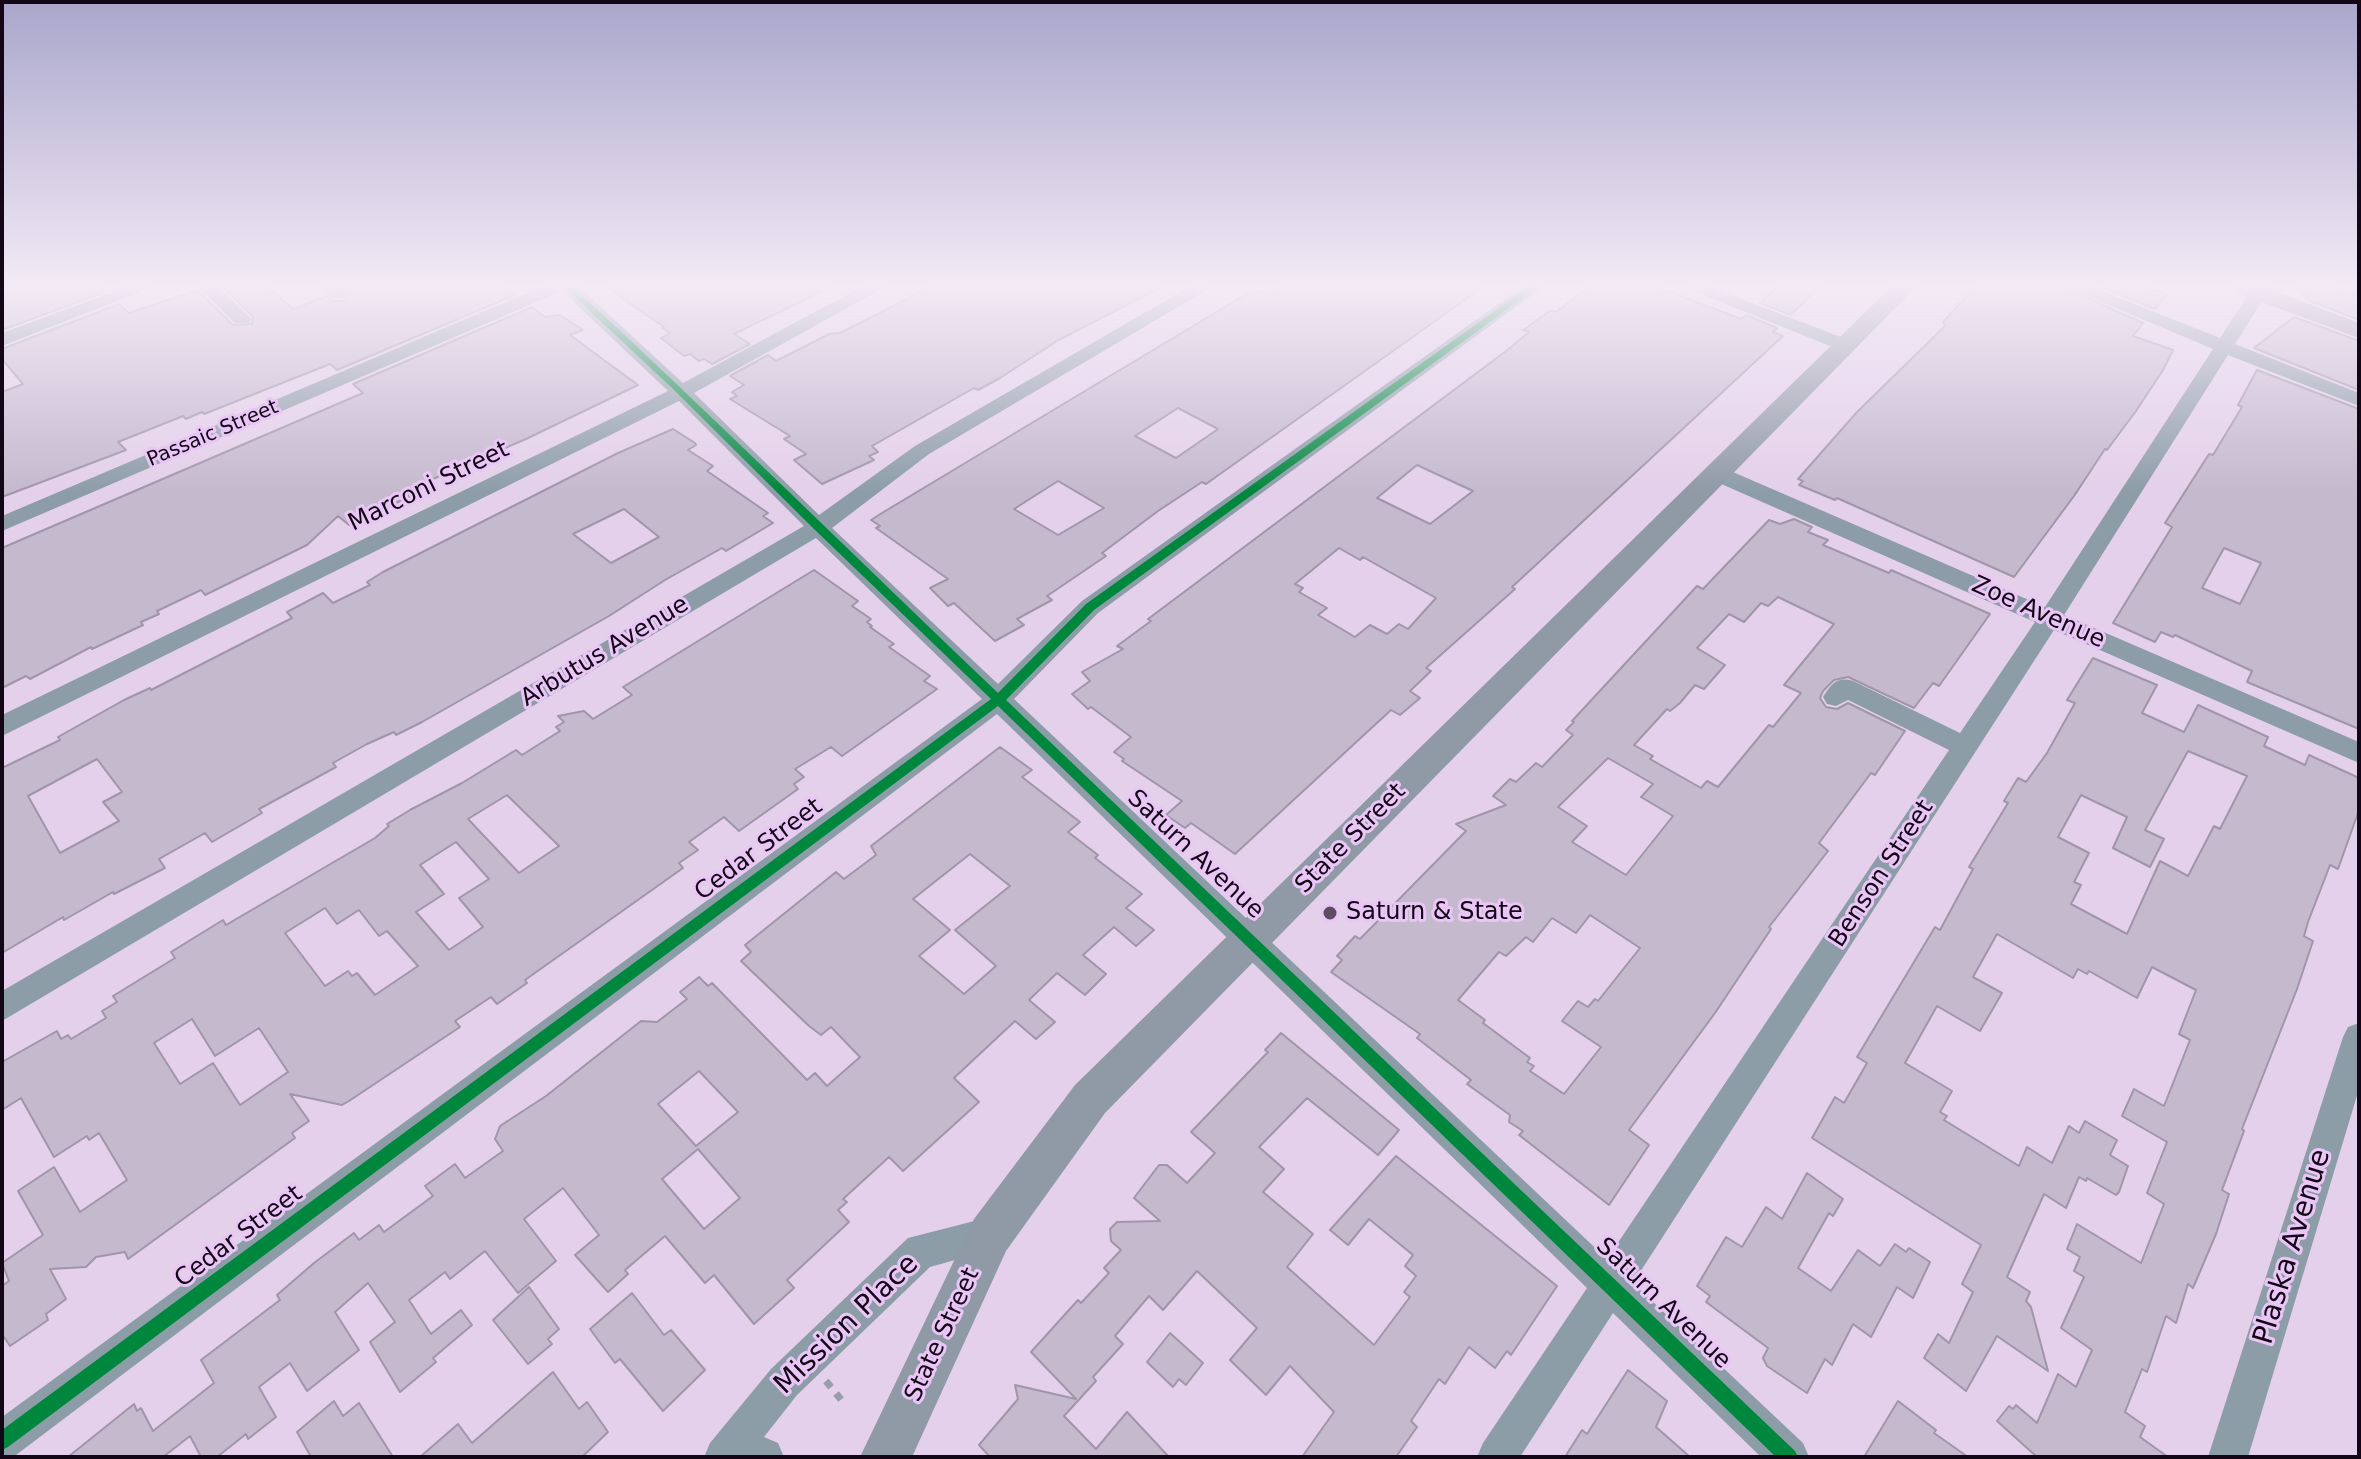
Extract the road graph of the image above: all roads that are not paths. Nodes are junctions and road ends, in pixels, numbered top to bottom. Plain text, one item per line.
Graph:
1 (398, 355) edge
2 (641, 355) edge
3 (747, 355) edge
4 (1086, 355) edge
5 (1440, 355) edge
6 (1838, 355) edge
7 (2219, 355) edge
8 (2248, 355) edge
9 (681, 392) junction
10 (2359, 400) edge
11 (1718, 474) junction
12 (2, 524) edge
13 (818, 527) junction
14 (2050, 618) junction
15 (1836, 697) dead end
16 (998, 700) junction
17 (2, 726) edge
18 (1965, 747) junction
19 (2359, 753) edge
20 (1251, 939) junction
21 (2, 1007) edge
22 (2359, 1037) edge
23 (990, 1235) junction
24 (1611, 1284) junction
25 (2, 1441) edge
26 (738, 1456) edge
27 (886, 1457) edge
28 (1497, 1457) edge
29 (1789, 1457) edge
30 (2228, 1457) edge

1 - 12 street, Passaic Street
2 - 9 street, Saturn Avenue
3 - 9 street, Marconi Street
4 - 13 street, Arbutus Avenue
5 - 16 street, Cedar Street
6 - 11 main road, State Street
7 - 14 street, Benson Street
8 - 10 street
9 - 13 street, Saturn Avenue
9 - 17 street, Marconi Street
11 - 14 street, Zoe Avenue
11 - 20 main road, State Street
13 - 16 street, Saturn Avenue
13 - 21 street, Arbutus Avenue
14 - 18 street, Benson Street
14 - 19 street, Zoe Avenue
15 - 18 street
16 - 20 street, Saturn Avenue
16 - 25 street, Cedar Street
18 - 24 street, Benson Street
20 - 23 main road, State Street
20 - 24 street, Saturn Avenue
22 - 30 street, Plaska Avenue
23 - 26 street, Mission Place
23 - 27 main road, State Street
24 - 28 street, Benson Street
24 - 29 street, Saturn Avenue

